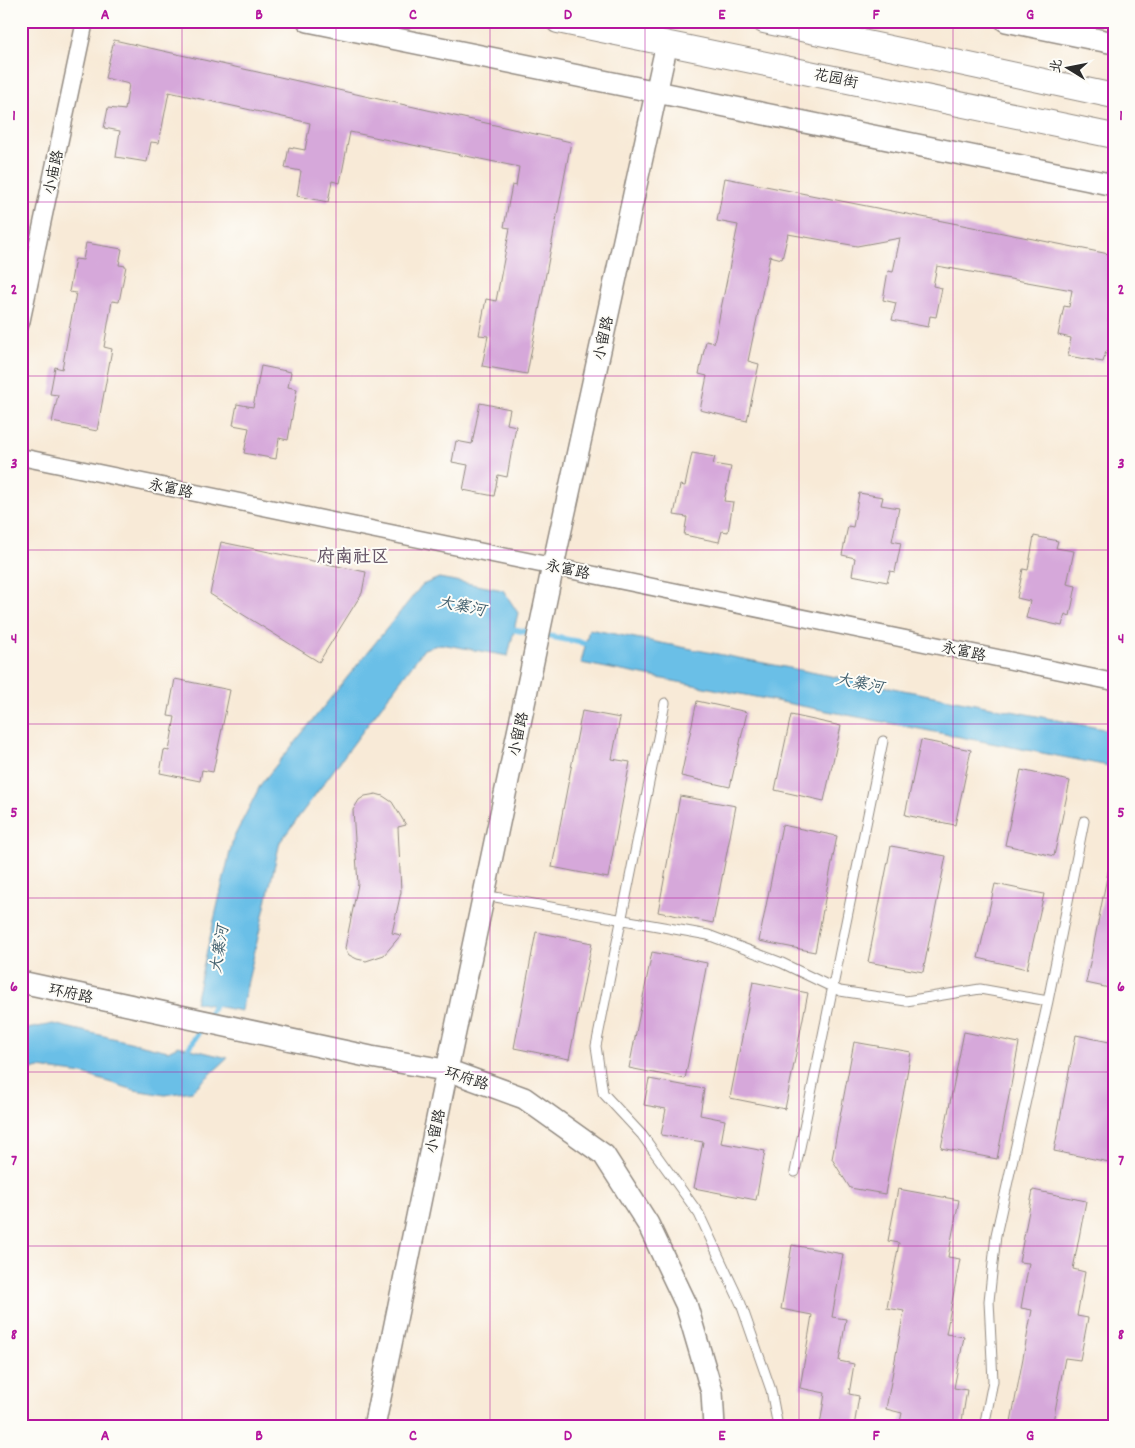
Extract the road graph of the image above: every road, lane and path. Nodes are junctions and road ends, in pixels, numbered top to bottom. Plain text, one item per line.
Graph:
1 (85, 21) edge
2 (308, 21) edge
3 (558, 21) edge
4 (764, 21) edge
5 (1006, 21) edge
6 (667, 43) junction
7 (1114, 44) edge
8 (656, 93) junction
9 (1114, 96) edge
10 (1114, 136) edge
11 (1114, 186) edge
12 (21, 323) edge
13 (21, 457) edge
14 (554, 566) junction
15 (1114, 682) edge
16 (665, 703) dead end
17 (883, 741) dead end
18 (1084, 821) dead end
19 (484, 894) junction
20 (621, 920) junction
21 (21, 982) edge
22 (833, 987) junction
23 (1048, 1001) junction
24 (447, 1070) junction
25 (795, 1172) dead end
26 (374, 1427) edge
27 (714, 1427) edge
28 (778, 1427) edge
29 (984, 1427) edge

1 - 12 street, 小庙路
2 - 8 street
3 - 6 main road, 花园街
4 - 9 main road
5 - 7 street
6 - 8 street, 小留路
6 - 10 main road, 花园街
8 - 11 street
8 - 14 street, 小留路
13 - 14 street, 永富路
14 - 15 street, 永富路
14 - 19 street, 小留路
16 - 20 lane
17 - 22 lane
18 - 23 lane
19 - 20 lane
19 - 24 street, 小留路
20 - 22 lane
20 - 28 lane
21 - 24 street, 环府路
22 - 23 lane
22 - 25 lane
23 - 29 lane
24 - 26 street, 小留路
24 - 27 street, 环府路

